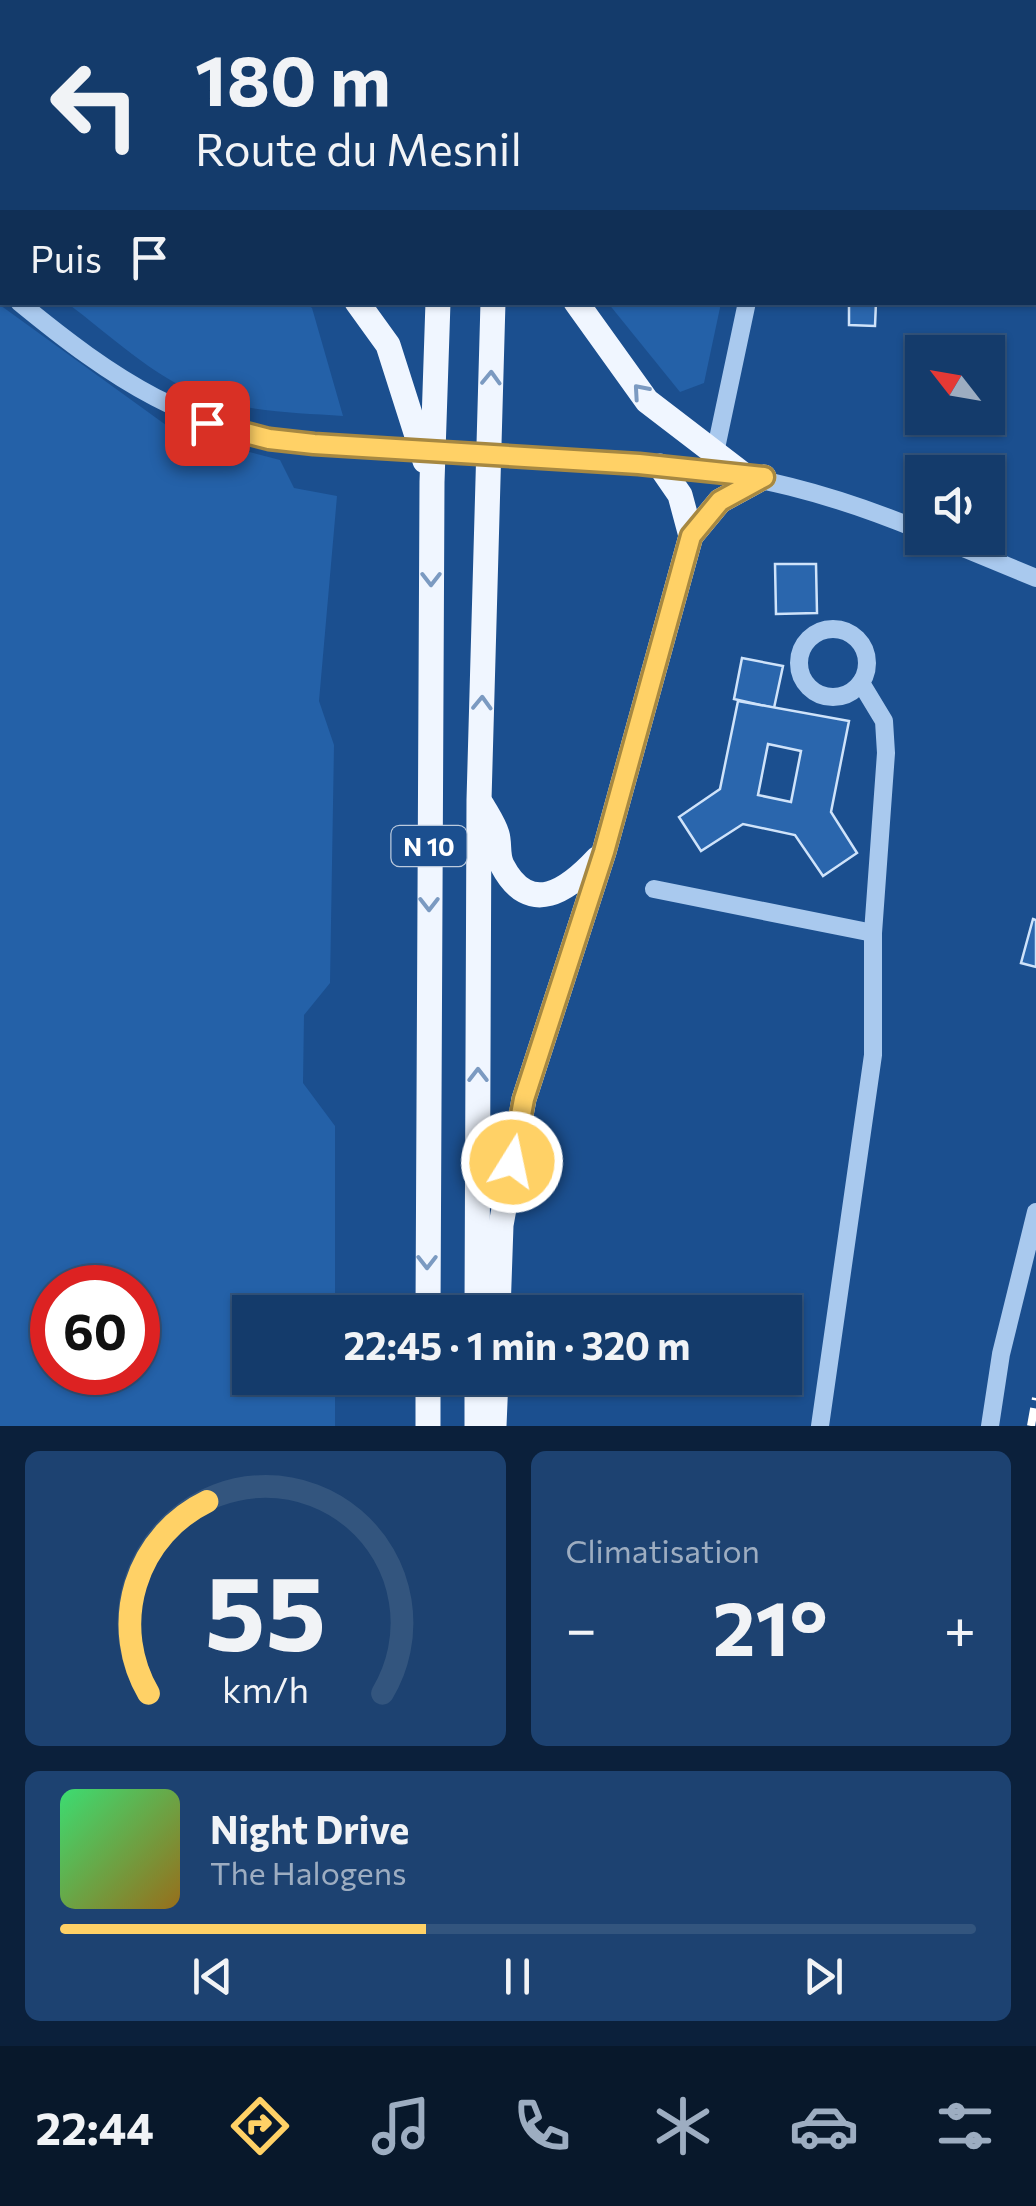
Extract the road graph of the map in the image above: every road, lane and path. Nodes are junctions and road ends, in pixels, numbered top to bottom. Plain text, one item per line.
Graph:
1 (23, 305) edge
2 (358, 305) edge
3 (438, 305) edge
4 (493, 305) edge
5 (578, 305) edge
6 (747, 305) edge
7 (715, 453) junction
8 (650, 465) junction
9 (752, 475) junction
10 (432, 482) junction
11 (905, 524) edge
12 (691, 536) junction
13 (980, 555) edge
14 (1036, 578) edge
15 (860, 683) dead end
16 (479, 800) junction
17 (604, 852) junction
18 (654, 890) dead end
19 (873, 934) junction
20 (1036, 1212) edge
21 (428, 1295) edge
22 (477, 1295) edge
23 (499, 1295) edge
24 (428, 1395) edge
25 (477, 1395) edge
26 (495, 1395) edge
27 (428, 1426) edge
28 (477, 1426) edge
29 (494, 1426) edge
30 (820, 1426) edge
31 (990, 1426) edge

1 - 8 street, bridge
2 - 10 main road
3 - 10 main road, N 10
16 -> 4 main road, N 10
7 -> 5 main road
6 - 7 street
7 - 9 main road
8 - 9 street
8 - 12 main road
9 - 11 street
9 - 12 main road
10 -> 21 main road, N 10
12 - 17 main road
13 - 14 street
15 - 19 street
16 - 17 main road
22 -> 16 main road, N 10
17 - 23 main road
18 - 19 street
19 - 30 street
20 - 31 street
24 - 27 main road
25 - 28 main road
26 - 29 main road

